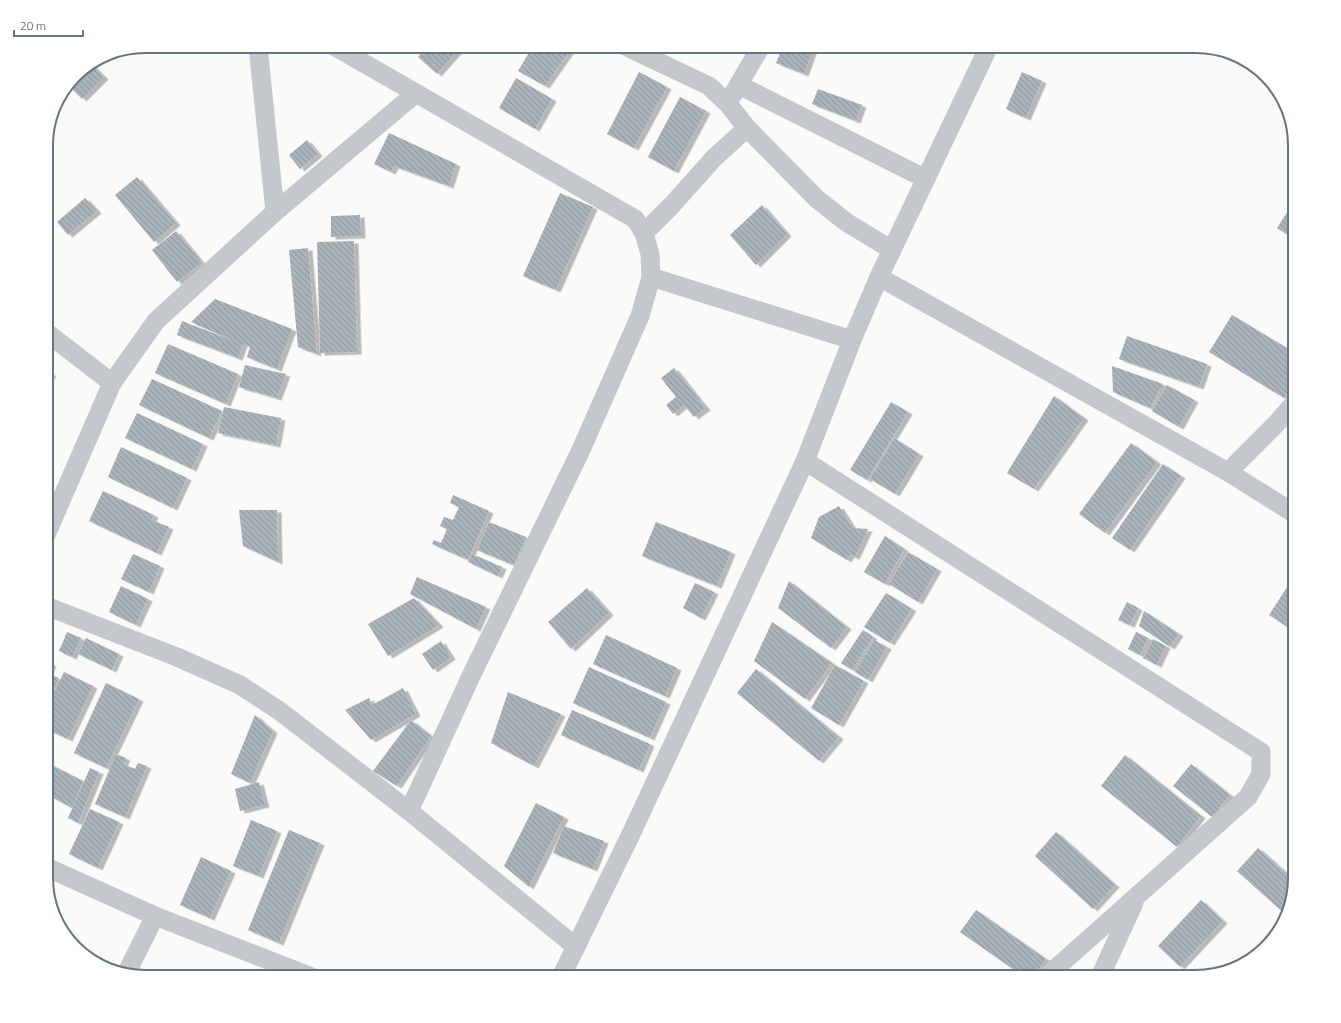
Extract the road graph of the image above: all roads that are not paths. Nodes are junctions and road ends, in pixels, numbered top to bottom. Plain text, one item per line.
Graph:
1 (259, 53) edge
2 (346, 53) edge
3 (640, 53) edge
4 (757, 53) edge
5 (986, 53) edge
6 (739, 84) junction
7 (415, 94) junction
8 (728, 104) junction
9 (746, 128) junction
10 (926, 179) junction
11 (275, 212) junction
12 (644, 233) junction
13 (892, 250) junction
14 (651, 277) junction
15 (879, 277) junction
16 (53, 337) edge
17 (852, 340) junction
18 (112, 383) junction
19 (1288, 410) edge
20 (804, 461) junction
21 (1228, 472) junction
22 (1288, 510) edge
23 (53, 519) edge
24 (53, 609) edge
25 (409, 811) junction
26 (53, 870) edge
27 (1137, 896) junction
28 (155, 916) junction
29 (576, 947) junction
30 (129, 968) edge
31 (294, 970) edge
32 (564, 970) edge
33 (1054, 970) edge
34 (1103, 970) edge

1 - 11 street
2 - 7 street
3 - 8 street
4 - 6 street
5 - 10 street
6 - 8 street
6 - 10 street
7 - 11 street
7 - 12 street
8 - 9 street
9 - 12 street
9 - 13 street
10 - 13 street
11 - 18 street
12 - 14 street
13 - 15 street
14 - 17 street
14 - 25 street
15 - 17 street
15 - 21 street
16 - 18 street
17 - 20 street
18 - 23 street
19 - 21 street
20 - 27 street
20 - 29 street
21 - 22 street
24 - 25 street
25 - 29 street
26 - 28 street
27 - 33 street
27 - 34 street
28 - 30 street
28 - 31 street
29 - 32 street

